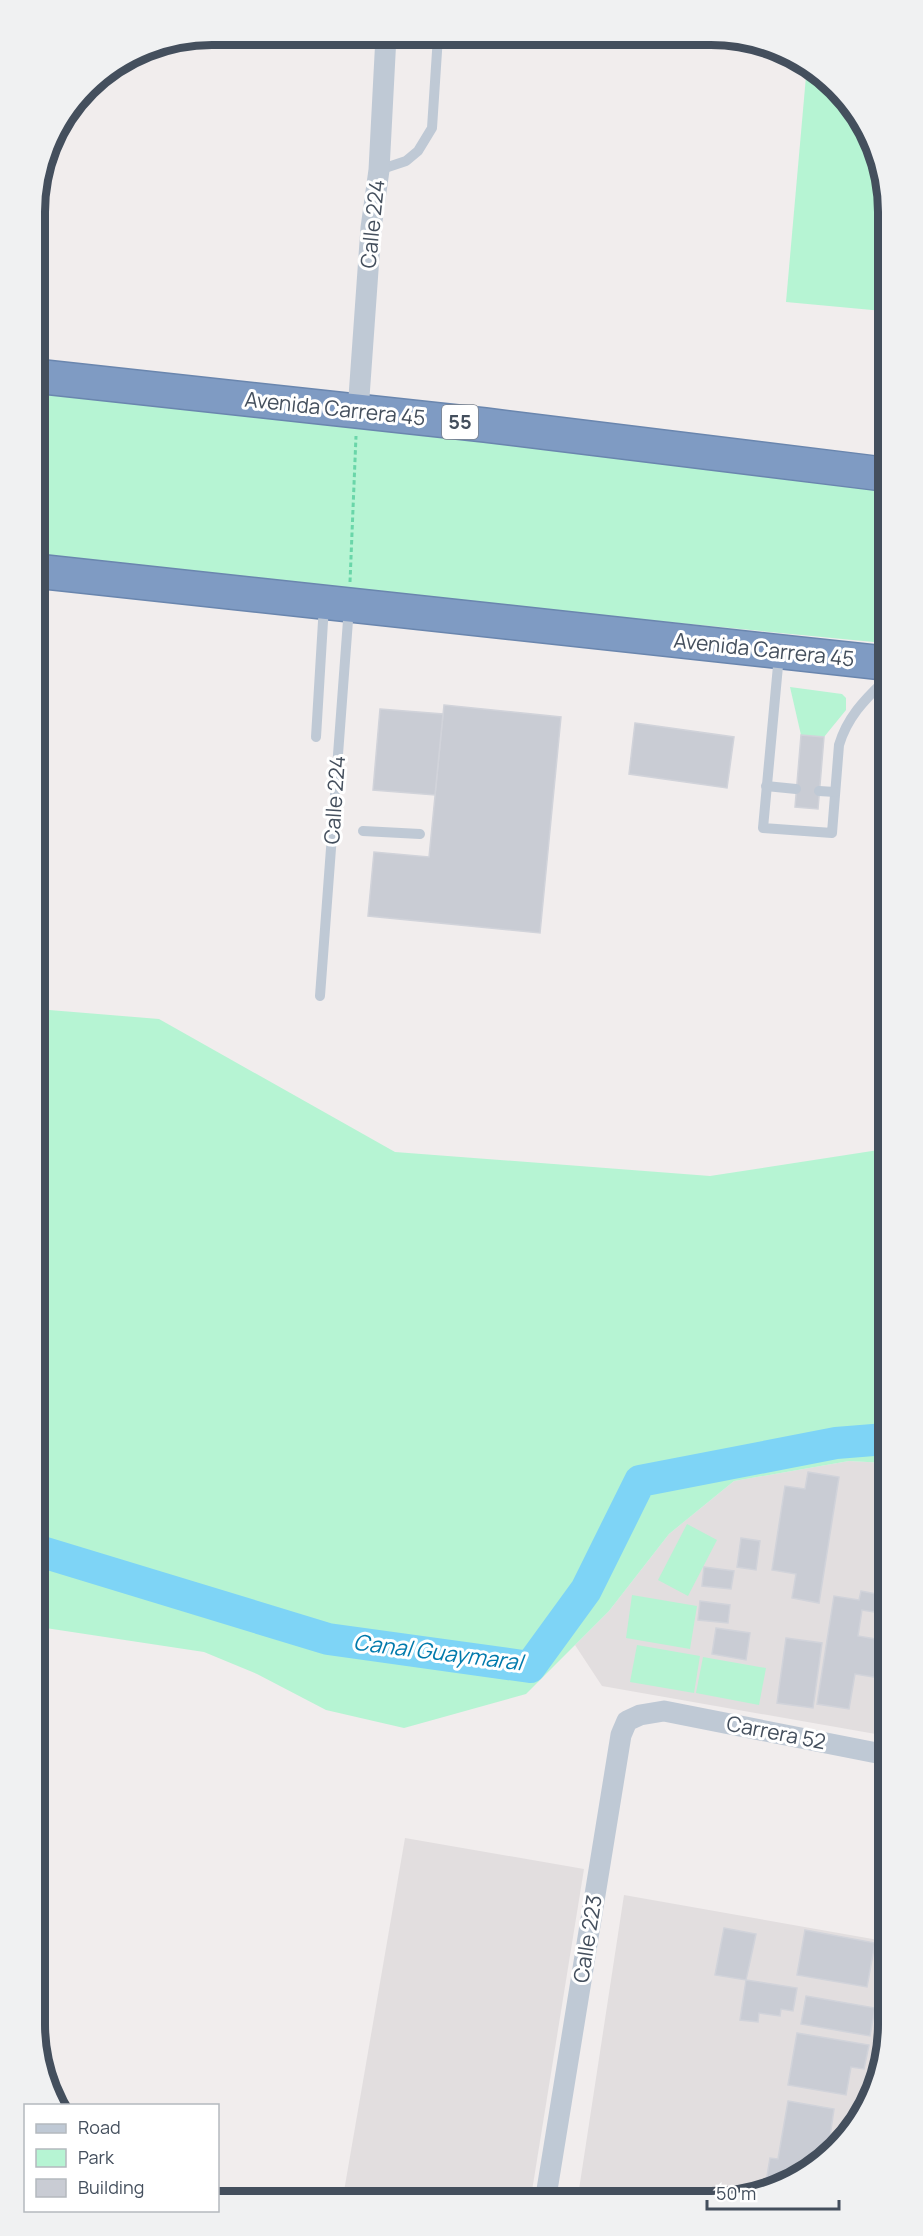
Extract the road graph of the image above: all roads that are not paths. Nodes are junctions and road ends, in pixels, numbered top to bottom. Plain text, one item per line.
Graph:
1 (386, 45) edge
2 (437, 45) edge
3 (379, 170) junction
4 (45, 377) edge
5 (357, 411) junction
6 (878, 473) edge
7 (45, 572) edge
8 (337, 603) junction
9 (779, 652) junction
10 (878, 662) edge
11 (878, 687) edge
12 (316, 737) dead end
13 (766, 786) junction
14 (796, 789) dead end
15 (819, 791) dead end
16 (835, 792) junction
17 (363, 831) dead end
18 (420, 834) dead end
19 (320, 996) dead end
20 (664, 1711) joint
21 (878, 1753) edge
22 (547, 2191) edge

1 - 3 street, Calle 224
2 - 3 lane
3 - 5 street, Calle 224
4 - 5 highway, Avenida Carrera 45 / 55
5 - 6 highway, Avenida Carrera 45 / 55
7 - 8 highway, Avenida Carrera 45
8 - 9 highway, Avenida Carrera 45
8 - 12 lane
8 - 19 lane, Calle 224
9 - 10 highway, Avenida Carrera 45
9 - 13 lane
11 - 16 lane
13 - 14 lane
13 - 16 lane
15 - 16 lane
17 - 18 lane
20 - 21 street, Carrera 52
20 - 22 street, Calle 223

